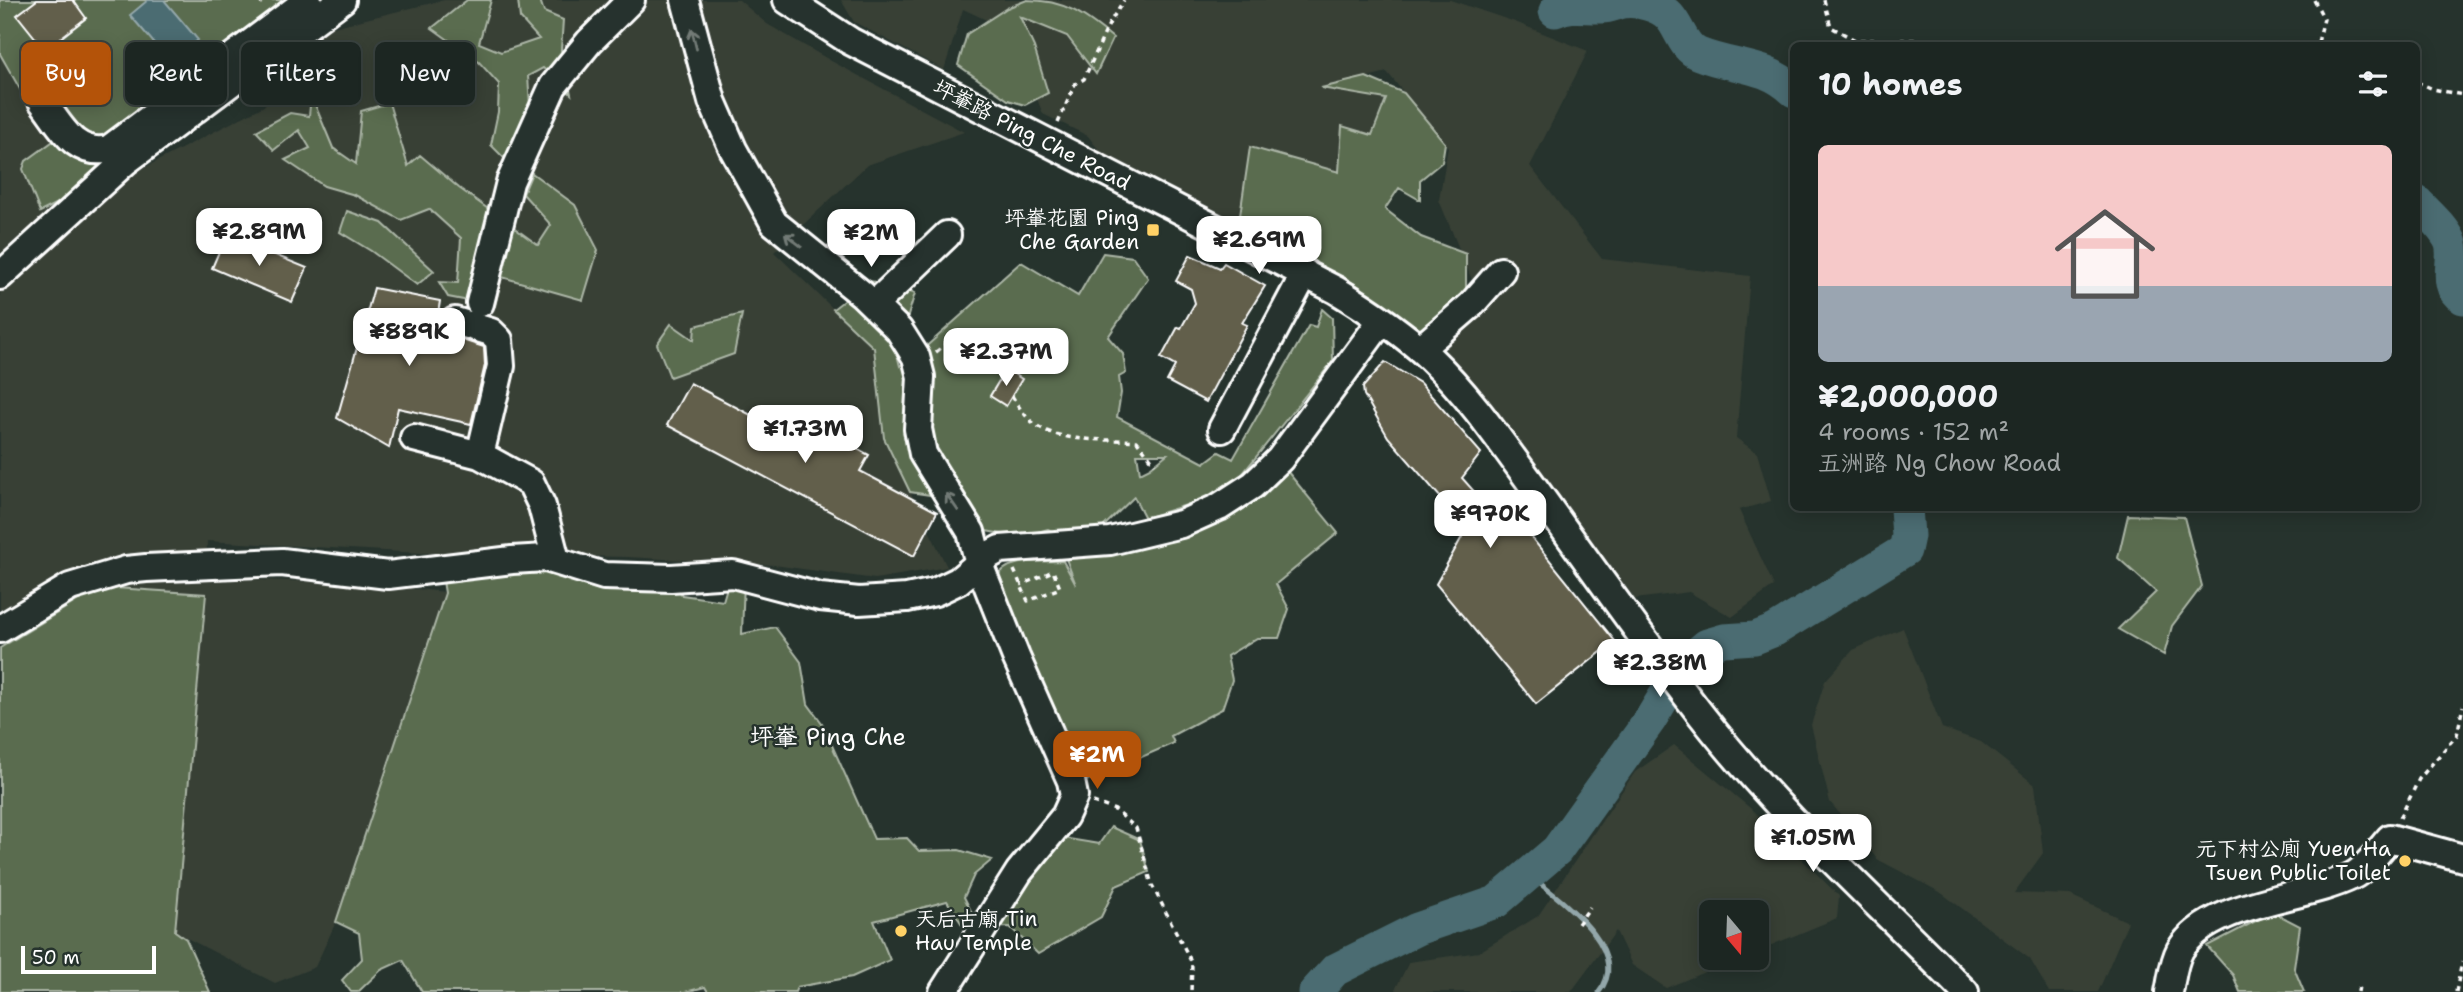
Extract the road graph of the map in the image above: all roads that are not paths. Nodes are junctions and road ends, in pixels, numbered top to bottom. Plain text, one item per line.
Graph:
1 (308, 0) edge
2 (342, 0) edge
3 (685, 0) edge
4 (787, 0) edge
5 (628, 1) edge
6 (45, 105) edge
7 (947, 235) dead end
8 (3, 266) edge
9 (1501, 271) dead end
10 (1305, 273) junction
11 (480, 303) dead end
12 (874, 305) junction
13 (1382, 320) junction
14 (455, 321) dead end
15 (1420, 349) junction
16 (1222, 429) dead end
17 (414, 438) dead end
18 (480, 455) junction
19 (556, 559) junction
20 (979, 564) junction
21 (0, 629) edge
22 (2463, 858) edge
23 (943, 992) edge
24 (1965, 992) edge
25 (2169, 992) edge

1 - 6 street
2 - 8 street
12 -> 3 street
4 - 10 street, 坪輋路 Ping Che Road
5 - 11 street
7 - 12 street
9 - 15 street
10 - 13 street, 坪輋路 Ping Che Road
10 - 16 street
20 -> 12 street
13 - 15 street, 坪輋路 Ping Che Road
13 - 20 street
14 - 18 street
15 - 24 street, 坪輋路 Ping Che Road
17 - 18 street
18 - 19 street
19 - 20 street
19 - 21 street
20 - 23 street
22 - 25 street

